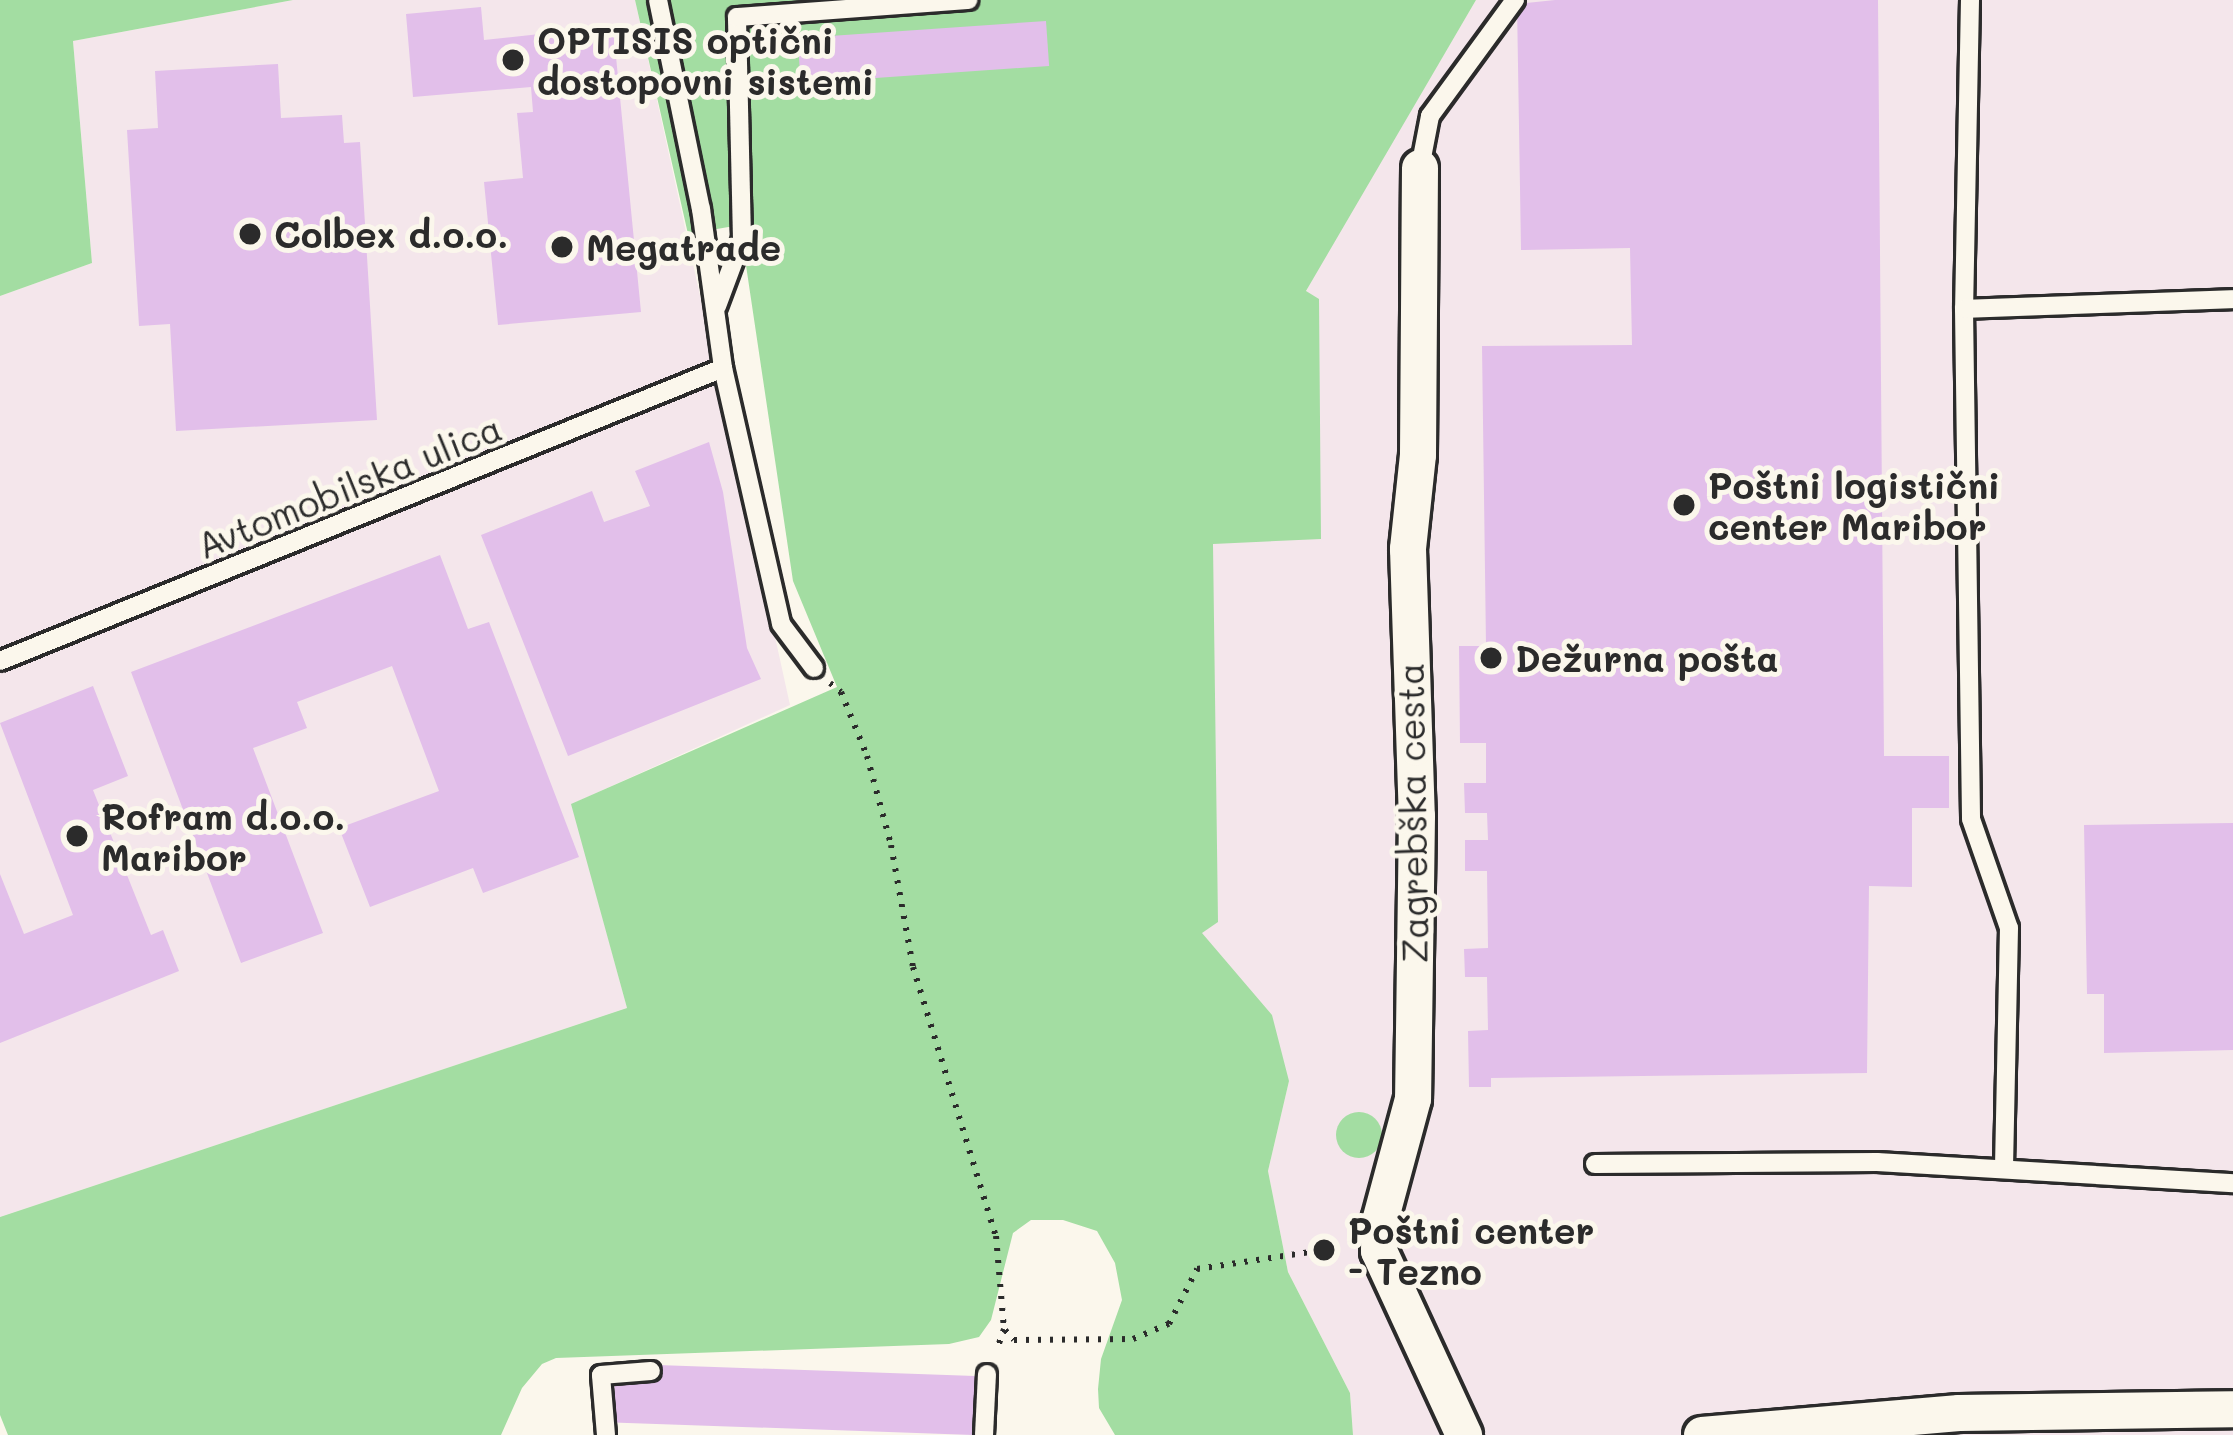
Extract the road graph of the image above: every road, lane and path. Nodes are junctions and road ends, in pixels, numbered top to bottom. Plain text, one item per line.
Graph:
1 (658, 0) edge
2 (968, 0) edge
3 (1515, 0) edge
4 (1970, 0) edge
5 (1420, 168) joint
6 (2233, 299) edge
7 (1964, 309) junction
8 (715, 310) junction
9 (723, 368) junction
10 (0, 661) edge
11 (814, 668) joint
12 (1595, 1164) dead end
13 (2004, 1169) junction
14 (2233, 1183) edge
15 (1324, 1250) dead end
16 (1004, 1329) junction
17 (651, 1371) dead end
18 (987, 1375) joint
19 (2233, 1409) edge
20 (1960, 1424) edge
21 (605, 1435) edge
22 (984, 1435) edge
23 (1464, 1435) edge
24 (1702, 1435) edge

1 - 8 lane
2 - 8 lane
3 - 5 lane
4 - 7 lane
5 - 23 street, Zagrebška cesta
6 - 7 lane
7 - 13 lane
8 - 9 lane
9 - 10 lane, Avtomobilska ulica
9 - 11 lane
11 - 16 path
12 - 13 lane
13 - 14 lane
15 - 16 path
16 - 18 path
17 - 21 lane
18 - 22 lane
19 - 20 street
20 - 24 street

